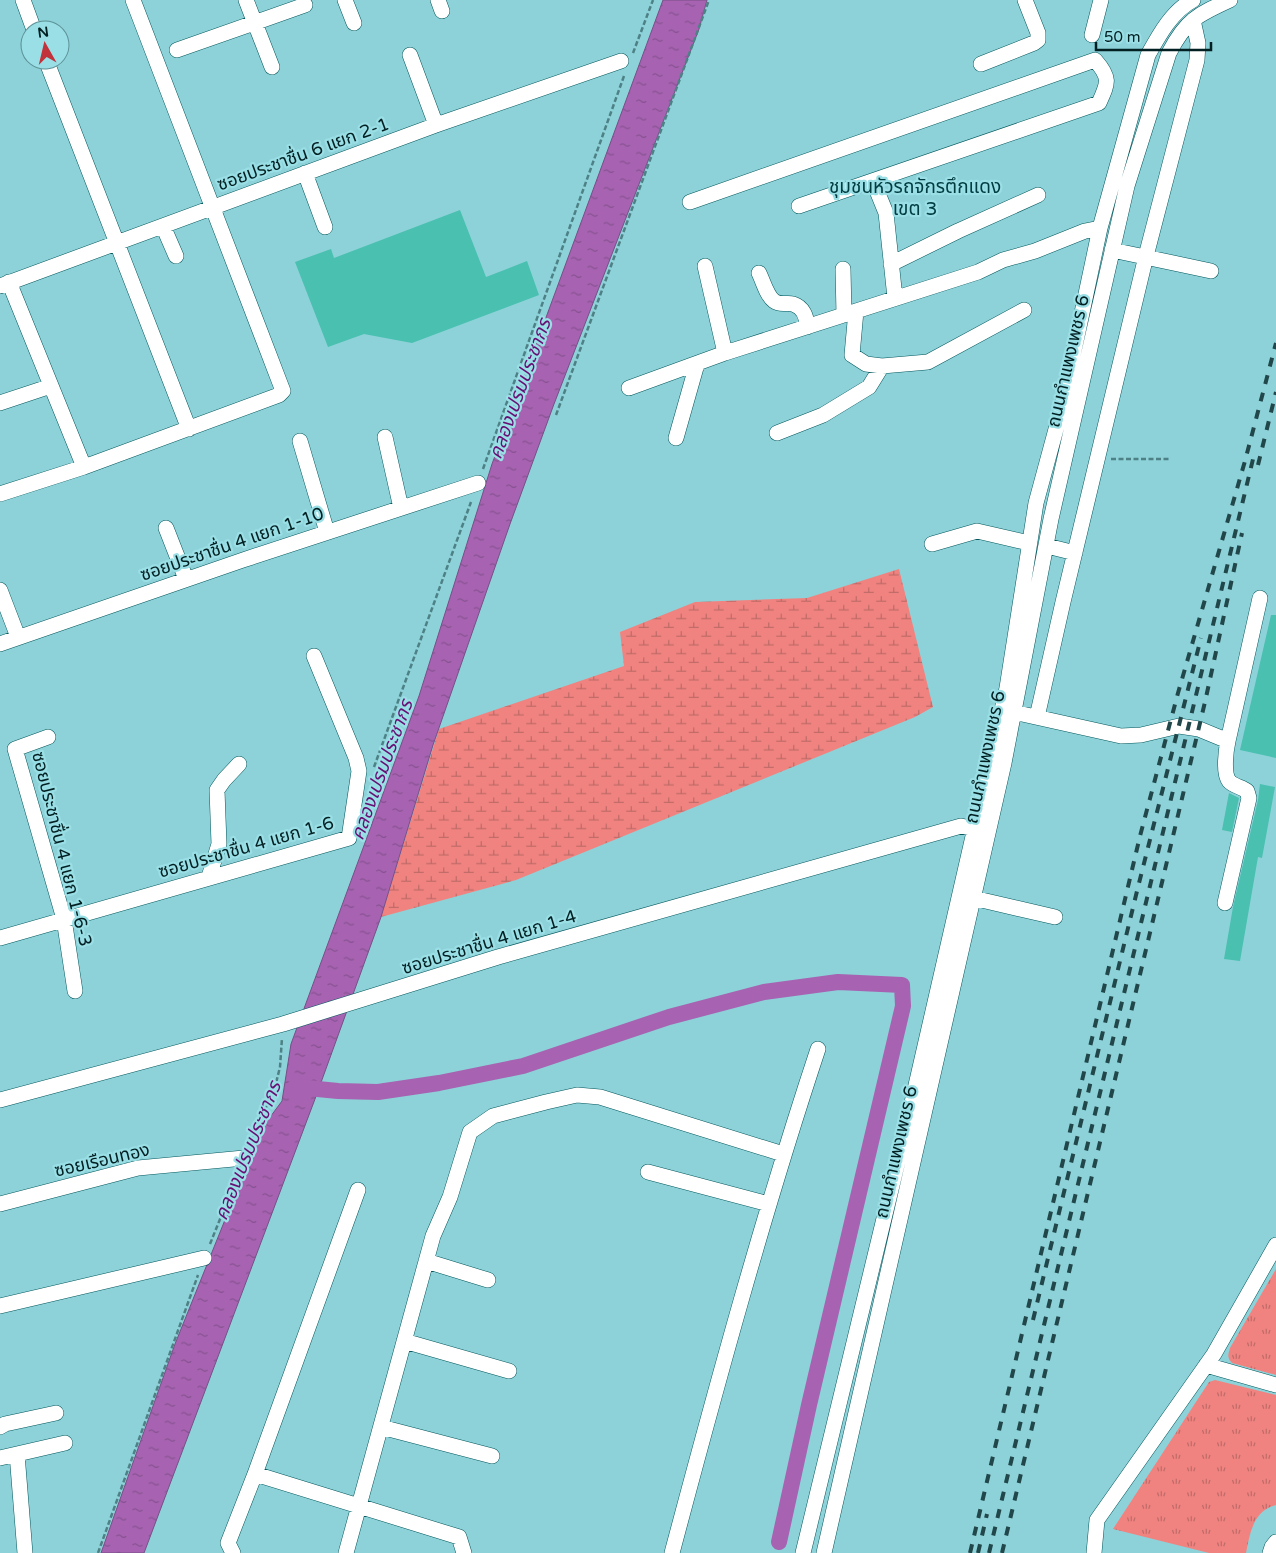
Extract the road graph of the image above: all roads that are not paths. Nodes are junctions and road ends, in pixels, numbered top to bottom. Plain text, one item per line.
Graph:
1 (23, 0) edge
2 (133, 0) edge
3 (246, 0) edge
4 (346, 0) edge
5 (1025, 0) edge
6 (1101, 0) edge
7 (1193, 0) edge
8 (1230, 0) edge
9 (305, 5) dead end
10 (30, 20) edge
11 (1193, 20) junction
12 (255, 23) junction
13 (354, 23) dead end
14 (1092, 35) dead end
15 (177, 50) dead end
16 (410, 55) dead end
17 (626, 60) road end
18 (981, 64) dead end
19 (272, 67) dead end
20 (50, 70) edge
21 (436, 125) junction
22 (305, 173) junction
23 (873, 180) junction
24 (1038, 195) dead end
25 (690, 202) dead end
26 (799, 206) dead end
27 (212, 208) junction
28 (163, 226) junction
29 (325, 227) dead end
30 (1100, 228) junction
31 (116, 243) junction
32 (1112, 250) junction
33 (176, 256) dead end
34 (1146, 256) junction
35 (892, 264) junction
36 (705, 266) dead end
37 (843, 268) dead end
38 (760, 272) dead end
39 (1211, 272) dead end
40 (5, 284) edge
41 (895, 298) junction
42 (1024, 310) dead end
43 (850, 313) junction
44 (807, 327) junction
45 (725, 353) junction
46 (697, 364) junction
47 (882, 366) junction
48 (51, 386) junction
49 (630, 388) dead end
50 (0, 403) edge
51 (189, 429) junction
52 (777, 433) dead end
53 (385, 437) dead end
54 (676, 438) dead end
55 (300, 441) dead end
56 (84, 467) junction
57 (478, 483) road end
58 (0, 494) edge
59 (401, 508) junction
60 (166, 528) dead end
61 (327, 532) junction
62 (932, 544) dead end
63 (1029, 544) junction
64 (1047, 546) junction
65 (1075, 553) junction
66 (186, 579) junction
67 (0, 590) edge
68 (1260, 598) dead end
69 (18, 637) junction
70 (0, 644) edge
71 (314, 656) dead end
72 (1014, 712) junction
73 (1037, 717) junction
74 (48, 737) dead end
75 (1228, 740) junction
76 (239, 764) dead end
77 (982, 830) junction
78 (209, 877) junction
79 (973, 898) junction
80 (1225, 903) dead end
81 (1055, 917) dead end
82 (64, 919) junction
83 (0, 938) edge
84 (75, 991) dead end
85 (818, 1049) dead end
86 (0, 1100) edge
87 (783, 1154) junction
88 (244, 1158) road end
89 (648, 1172) dead end
90 (358, 1190) dead end
91 (0, 1204) edge
92 (769, 1204) junction
93 (1276, 1245) edge
94 (204, 1258) road end
95 (426, 1262) junction
96 (488, 1280) dead end
97 (0, 1306) edge
98 (404, 1341) junction
99 (1206, 1365) junction
100 (509, 1371) dead end
101 (1276, 1384) edge
102 (56, 1413) dead end
103 (0, 1427) edge
104 (381, 1427) junction
105 (65, 1443) dead end
106 (17, 1454) junction
107 (492, 1456) dead end
108 (0, 1458) edge
109 (255, 1474) junction
110 (359, 1506) junction
111 (1276, 1542) edge
112 (24, 1553) edge
113 (233, 1553) edge
114 (346, 1553) edge
115 (464, 1553) edge
116 (672, 1553) edge
117 (803, 1553) edge
118 (824, 1553) edge
119 (1094, 1553) edge
120 (1270, 1553) edge

1 - 10 street
2 - 27 street
3 - 12 street
4 - 13 street
5 - 18 street
6 - 14 street
7 - 30 street, ถนนกำแพงเพชร 6
8 - 11 street, ถนนกำแพงเพชร 6
9 - 12 street
11 - 32 street, ถนนกำแพงเพชร 6
11 - 34 street
12 - 15 street
12 - 19 street
16 - 21 street
17 - 21 street, ซอยประชาชื่น 6 แยก 2-1
20 - 31 street
21 - 22 street, ซอยประชาชื่น 6 แยก 2-1
22 - 27 street, ซอยประชาชื่น 6 แยก 2-1
22 - 29 street
23 - 25 street
23 - 26 street
23 - 35 street
24 - 35 street
27 - 28 street, ซอยประชาชื่น 6 แยก 2-1
27 - 51 street
28 - 31 street, ซอยประชาชื่น 6 แยก 2-1
28 - 33 street
30 - 41 street
30 - 63 street, ถนนกำแพงเพชร 6
31 - 40 street, ซอยประชาชื่น 6 แยก 2-1
31 - 51 street
32 - 34 street
32 - 64 street, ถนนกำแพงเพชร 6
34 - 39 street
34 - 65 street
35 - 41 street
36 - 45 street
37 - 43 street
38 - 44 street
40 - 48 street
41 - 43 street
42 - 47 street
43 - 44 street
43 - 47 street
44 - 45 street
45 - 46 street
46 - 49 street
46 - 54 street
47 - 52 street
48 - 50 street
48 - 56 street
51 - 56 street
53 - 59 street
55 - 61 street
56 - 58 street
57 - 59 street, ซอยประชาชื่น 4 แยก 1-10
59 - 61 street, ซอยประชาชื่น 4 แยก 1-10
60 - 66 street
61 - 66 street, ซอยประชาชื่น 4 แยก 1-10
62 - 63 street
63 - 77 street, ถนนกำแพงเพชร 6
64 - 65 street
64 - 72 street, ถนนกำแพงเพชร 6
65 - 73 street
66 - 69 street, ซอยประชาชื่น 4 แยก 1-10
67 - 69 street
68 - 75 street
69 - 70 street, ซอยประชาชื่น 4 แยก 1-10
71 - 78 street, ซอยประชาชื่น 4 แยก 1-6
72 - 73 street
72 - 77 street, ถนนกำแพงเพชร 6
73 - 75 street
74 - 82 street, ซอยประชาชื่น 4 แยก 1-6-3
75 - 80 street
76 - 78 street
77 - 79 street, ถนนกำแพงเพชร 6
77 - 86 street, ซอยประชาชื่น 4 แยก 1-4
77 - 117 street, ถนนกำแพงเพชร 6
78 - 82 street, ซอยประชาชื่น 4 แยก 1-6
79 - 81 street
79 - 118 street, ถนนกำแพงเพชร 6
82 - 83 street, ซอยประชาชื่น 4 แยก 1-6
82 - 84 street, ซอยประชาชื่น 4 แยก 1-6-3
85 - 87 street
87 - 92 street
87 - 95 street
88 - 91 street, ซอยเรือนทอง
89 - 92 street
90 - 109 street
92 - 116 street
93 - 99 street
94 - 97 street
95 - 96 street
95 - 98 street
98 - 100 street
98 - 104 street
99 - 101 street
99 - 119 street
102 - 103 street
104 - 107 street
104 - 110 street
105 - 106 street
106 - 108 street
106 - 112 street
109 - 110 street
109 - 113 street
110 - 114 street
110 - 115 street
111 - 120 street

